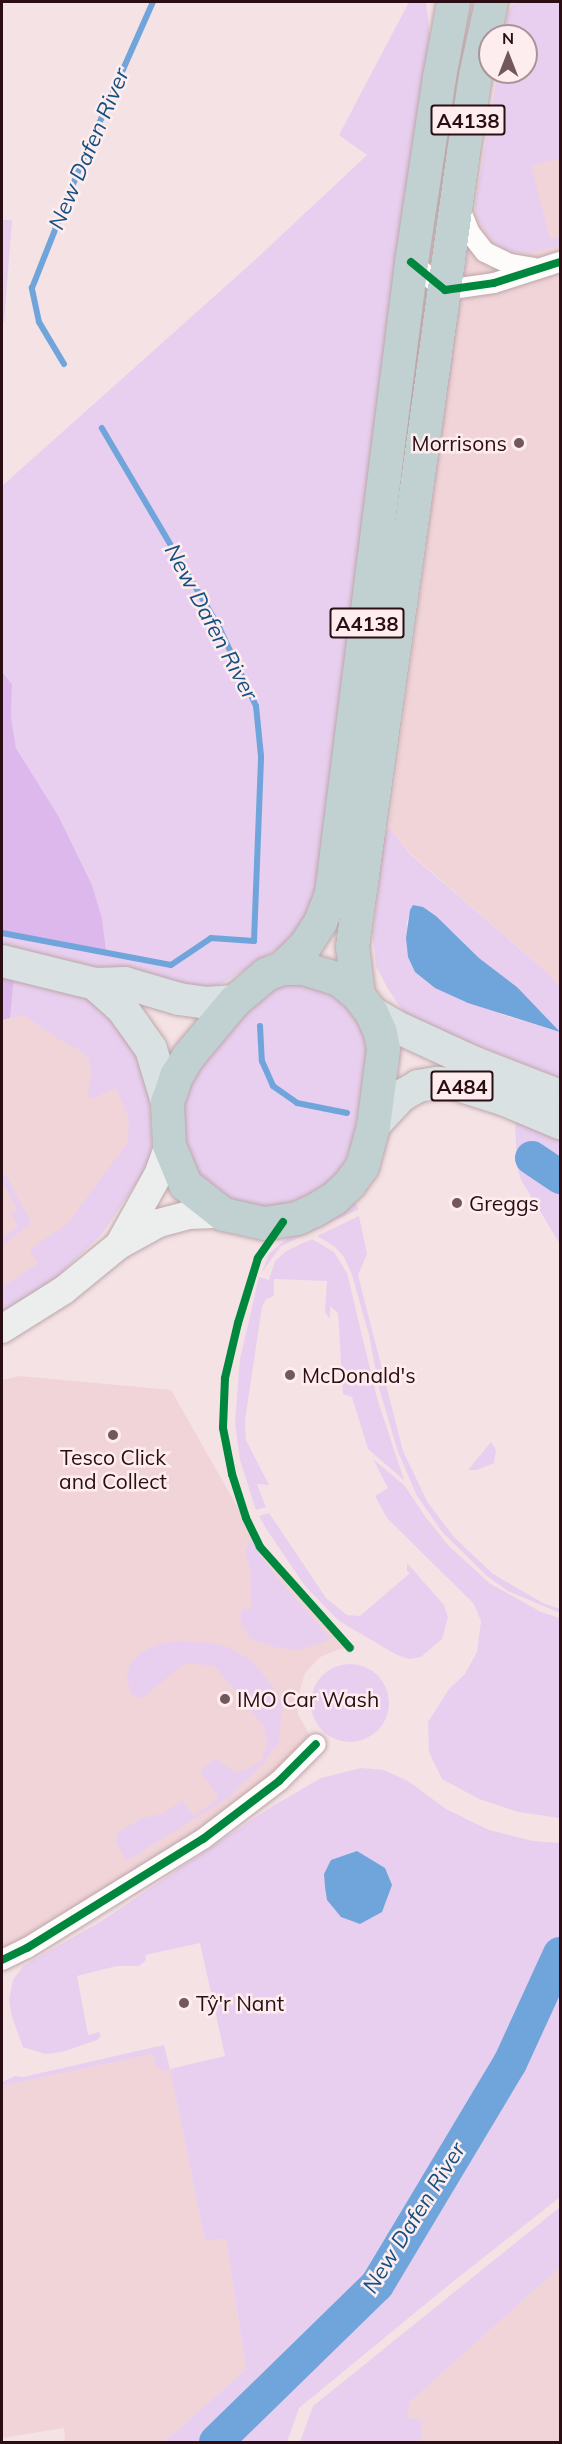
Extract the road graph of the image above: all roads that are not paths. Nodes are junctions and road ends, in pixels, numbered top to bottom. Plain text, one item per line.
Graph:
1 (453, 2) edge
2 (491, 2) edge
3 (457, 201) junction
4 (411, 262) junction
5 (561, 262) edge
6 (534, 268) junction
7 (445, 290) junction
8 (2, 961) edge
9 (282, 968) junction
10 (95, 984) junction
11 (234, 1001) junction
12 (365, 1003) junction
13 (561, 1096) edge
14 (167, 1102) junction
15 (561, 1123) edge
16 (373, 1126) junction
17 (169, 1145) junction
18 (223, 1214) junction
19 (118, 1245) junction
20 (2, 1329) edge
21 (316, 1744) dead end
22 (2, 1960) edge

1 - 4 highway, A4138
2 - 3 highway, A4138
3 - 6 street
3 - 7 highway, A4138
4 - 7 street
4 - 9 highway, A4138
5 - 6 street
6 - 7 street
7 - 12 highway, A4138
8 - 10 main road
9 - 11 highway
9 - 12 highway
10 - 11 main road
10 - 14 main road
11 - 14 highway
12 - 13 main road, A484
12 - 16 highway
14 - 17 highway
15 - 16 main road, A484
16 - 18 highway
17 - 18 highway
17 - 19 main road
18 - 19 main road
19 - 20 main road
21 - 22 street

